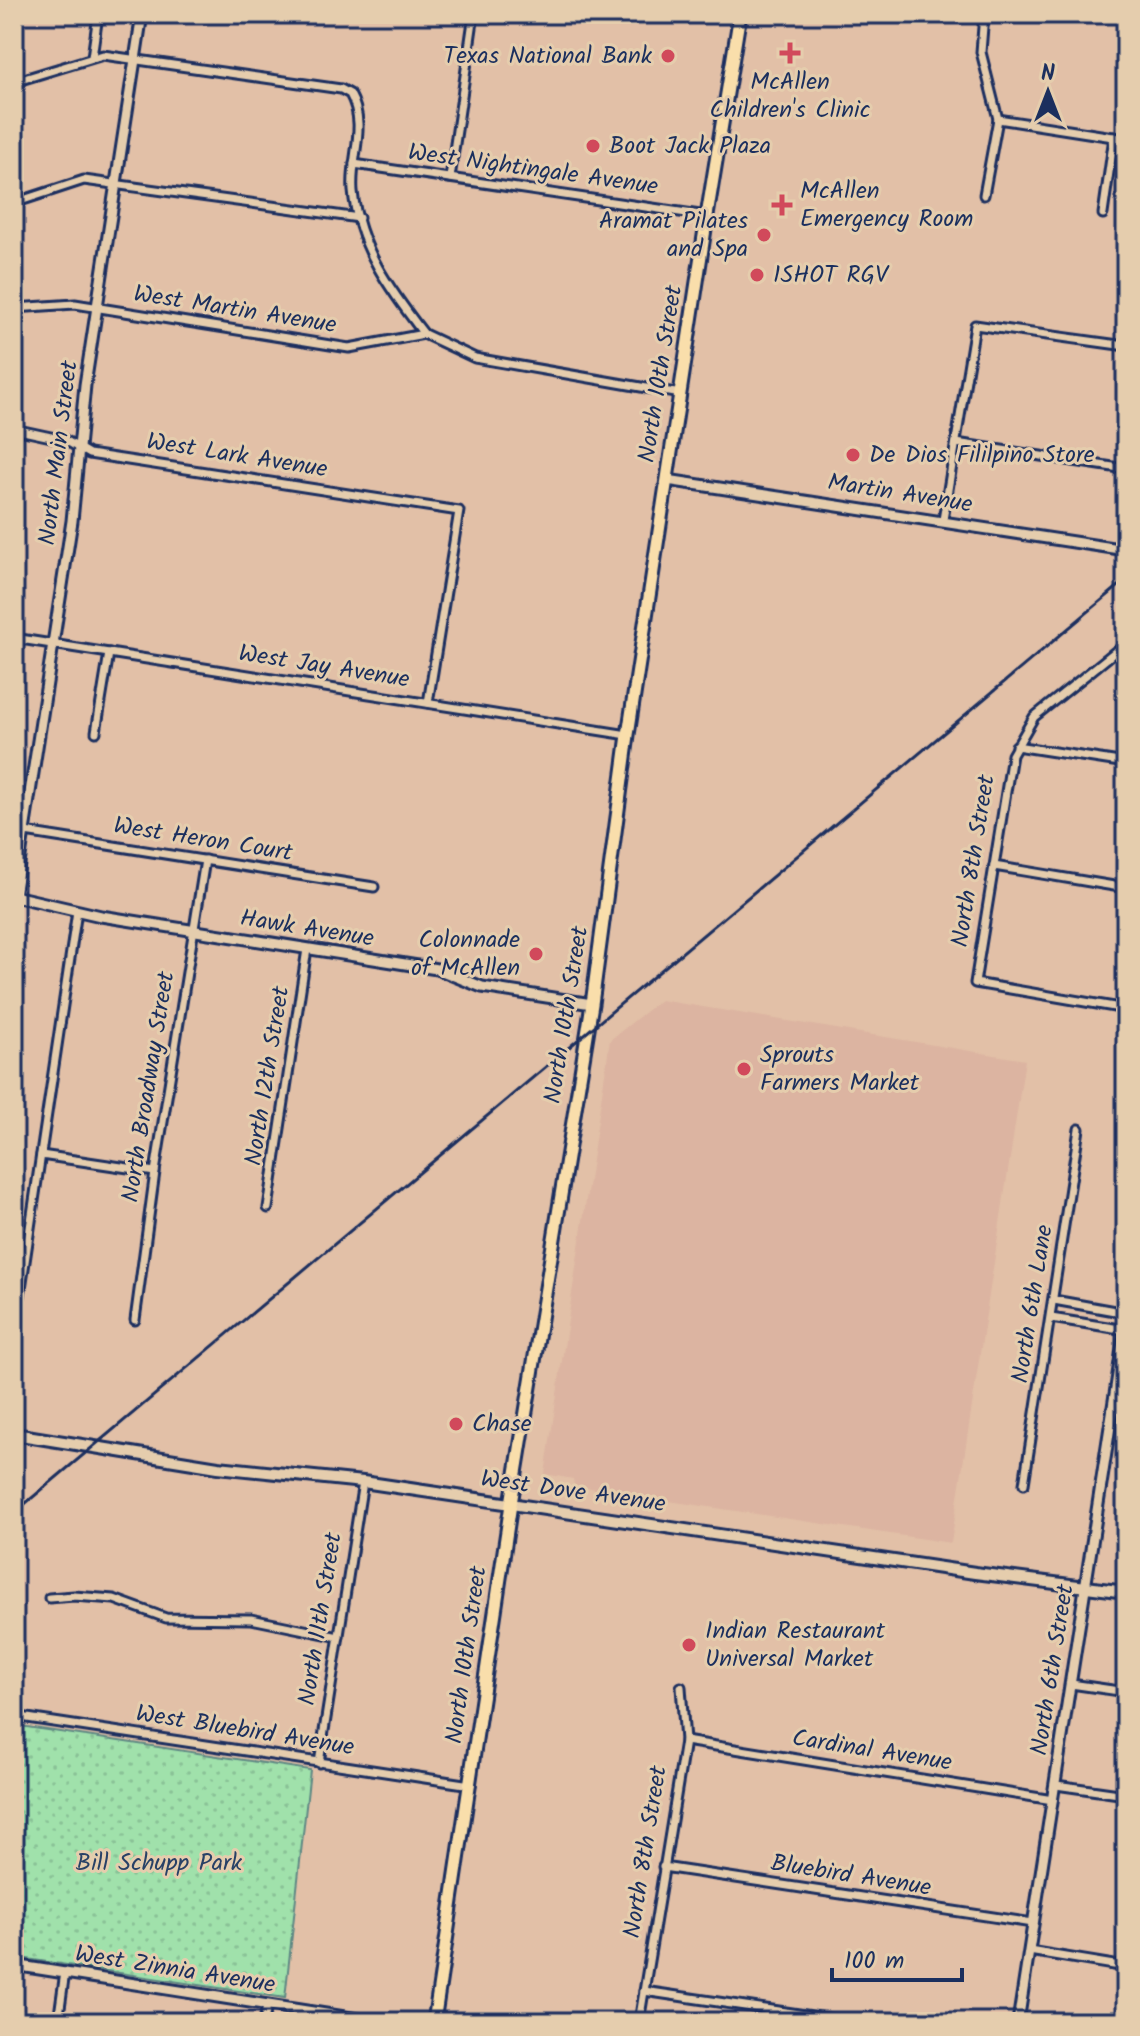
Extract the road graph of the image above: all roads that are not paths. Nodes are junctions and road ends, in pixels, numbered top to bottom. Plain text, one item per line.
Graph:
1 (142, 14) edge
2 (474, 14) edge
3 (740, 14) edge
4 (984, 14) edge
5 (97, 22) dead end
6 (92, 57) junction
7 (135, 57) junction
8 (14, 82) edge
9 (998, 119) junction
10 (1114, 137) junction
11 (1126, 139) edge
12 (354, 164) junction
13 (450, 178) junction
14 (117, 184) junction
15 (984, 195) dead end
16 (14, 203) edge
17 (1103, 214) dead end
18 (707, 216) junction
19 (359, 218) junction
20 (14, 308) edge
21 (98, 308) junction
22 (424, 334) junction
23 (1126, 346) edge
24 (681, 394) junction
25 (14, 429) edge
26 (956, 443) junction
27 (79, 450) junction
28 (1126, 469) edge
29 (667, 480) junction
30 (943, 520) junction
31 (1126, 550) edge
32 (14, 638) edge
33 (53, 644) junction
34 (1126, 647) edge
35 (109, 653) junction
36 (428, 703) junction
37 (96, 732) dead end
38 (628, 735) junction
39 (1016, 746) junction
40 (1126, 763) edge
41 (25, 832) junction
42 (205, 860) junction
43 (994, 866) junction
44 (374, 887) dead end
45 (1126, 888) edge
46 (14, 896) edge
47 (77, 911) junction
48 (193, 931) junction
49 (307, 949) junction
50 (592, 1004) junction
51 (1126, 1009) edge
52 (1079, 1129) dead end
53 (41, 1155) junction
54 (155, 1172) junction
55 (268, 1208) dead end
56 (1054, 1300) junction
57 (1126, 1313) edge
58 (1051, 1318) junction
59 (135, 1320) dead end
60 (1126, 1323) edge
61 (1126, 1330) edge
62 (14, 1336) edge
63 (14, 1434) edge
64 (363, 1482) junction
65 (1024, 1484) dead end
66 (511, 1504) junction
67 (1085, 1586) junction
68 (1126, 1592) edge
69 (49, 1598) dead end
70 (339, 1637) junction
71 (1071, 1684) junction
72 (681, 1687) dead end
73 (1126, 1692) edge
74 (14, 1716) edge
75 (685, 1741) junction
76 (319, 1763) junction
77 (471, 1785) junction
78 (1056, 1785) junction
79 (1126, 1795) edge
80 (1053, 1800) junction
81 (663, 1867) junction
82 (1033, 1923) junction
83 (1029, 1951) junction
84 (14, 1965) edge
85 (1126, 1967) edge
86 (65, 1972) junction
87 (644, 1991) junction
88 (267, 2005) junction
89 (58, 2022) edge
90 (264, 2022) edge
91 (377, 2022) edge
92 (434, 2022) edge
93 (639, 2022) edge
94 (853, 2022) edge
95 (1018, 2022) edge

1 - 7 street, North Main Street
2 - 13 street
3 - 18 main road, North 10th Street
4 - 9 street
5 - 6 street
6 - 7 street
6 - 8 street
7 - 12 street
7 - 14 street, North Main Street
9 - 10 street
9 - 15 street
10 - 11 street
10 - 17 street
12 - 13 street, West Nightingale Avenue
12 - 19 street
13 - 18 street, West Nightingale Avenue
14 - 16 street
14 - 19 street
14 - 21 street, North Main Street
18 - 24 main road, North 10th Street
19 - 22 street
20 - 21 street, West Martin Avenue
21 - 22 street, West Martin Avenue
21 - 27 street, North Main Street
22 - 24 street
23 - 26 street
24 - 29 main road, North 10th Street
25 - 27 street, West Lark Avenue
26 - 28 street
26 - 30 street
27 - 33 street, North Main Street
27 - 36 street, West Lark Avenue
29 - 30 street, Martin Avenue
29 - 38 main road, North 10th Street
30 - 31 street, Martin Avenue
32 - 33 street, West Jay Avenue
33 - 35 street, West Jay Avenue
33 - 41 street, North Main Street
34 - 39 street
35 - 36 street, West Jay Avenue
35 - 37 street
36 - 38 street, West Jay Avenue
38 - 50 main road, North 10th Street
39 - 40 street
39 - 43 street, North 8th Street
41 - 42 street, West Heron Court
41 - 46 street, North Main Street
42 - 44 street, West Heron Court
42 - 48 street, North Broadway Street
43 - 45 street
43 - 51 street, North 8th Street
46 - 47 street, Hawk Avenue
47 - 48 street, Hawk Avenue
47 - 53 street
48 - 49 street, Hawk Avenue
48 - 54 street, North Broadway Street
49 - 50 street, Hawk Avenue
49 - 55 street, North 12th Street
50 - 66 main road, North 10th Street
52 - 56 street, North 6th Lane
53 - 54 street
53 - 62 street
54 - 59 street, North Broadway Street
56 - 57 street
56 - 58 street, North 6th Lane
58 - 61 street
58 - 65 street, North 6th Lane
60 - 61 street, North 6th Street
61 - 67 street, North 6th Street
63 - 64 main road, West Dove Avenue
64 - 66 main road, West Dove Avenue
64 - 70 street, North 11th Street
66 - 67 main road, West Dove Avenue
66 - 77 main road, North 10th Street
67 - 68 main road, West Dove Avenue
67 - 71 street, North 6th Street
69 - 70 street
70 - 76 street, North 11th Street
71 - 73 street
71 - 78 street, North 6th Street
72 - 75 street, North 8th Street
74 - 76 street, West Bluebird Avenue
75 - 80 street, Cardinal Avenue
75 - 81 street, North 8th Street
76 - 77 street, West Bluebird Avenue
77 - 92 main road, North 10th Street
78 - 79 street
78 - 80 street, North 6th Street
80 - 82 street, North 6th Street
81 - 82 street, Bluebird Avenue
81 - 87 street, North 8th Street
82 - 83 street, North 6th Street
83 - 85 street
83 - 95 street, North 6th Street
84 - 86 street, West Zinnia Avenue
86 - 88 street, West Zinnia Avenue
86 - 89 street
87 - 93 street, North 8th Street
87 - 94 street
88 - 90 street
88 - 91 street, West Zinnia Avenue

